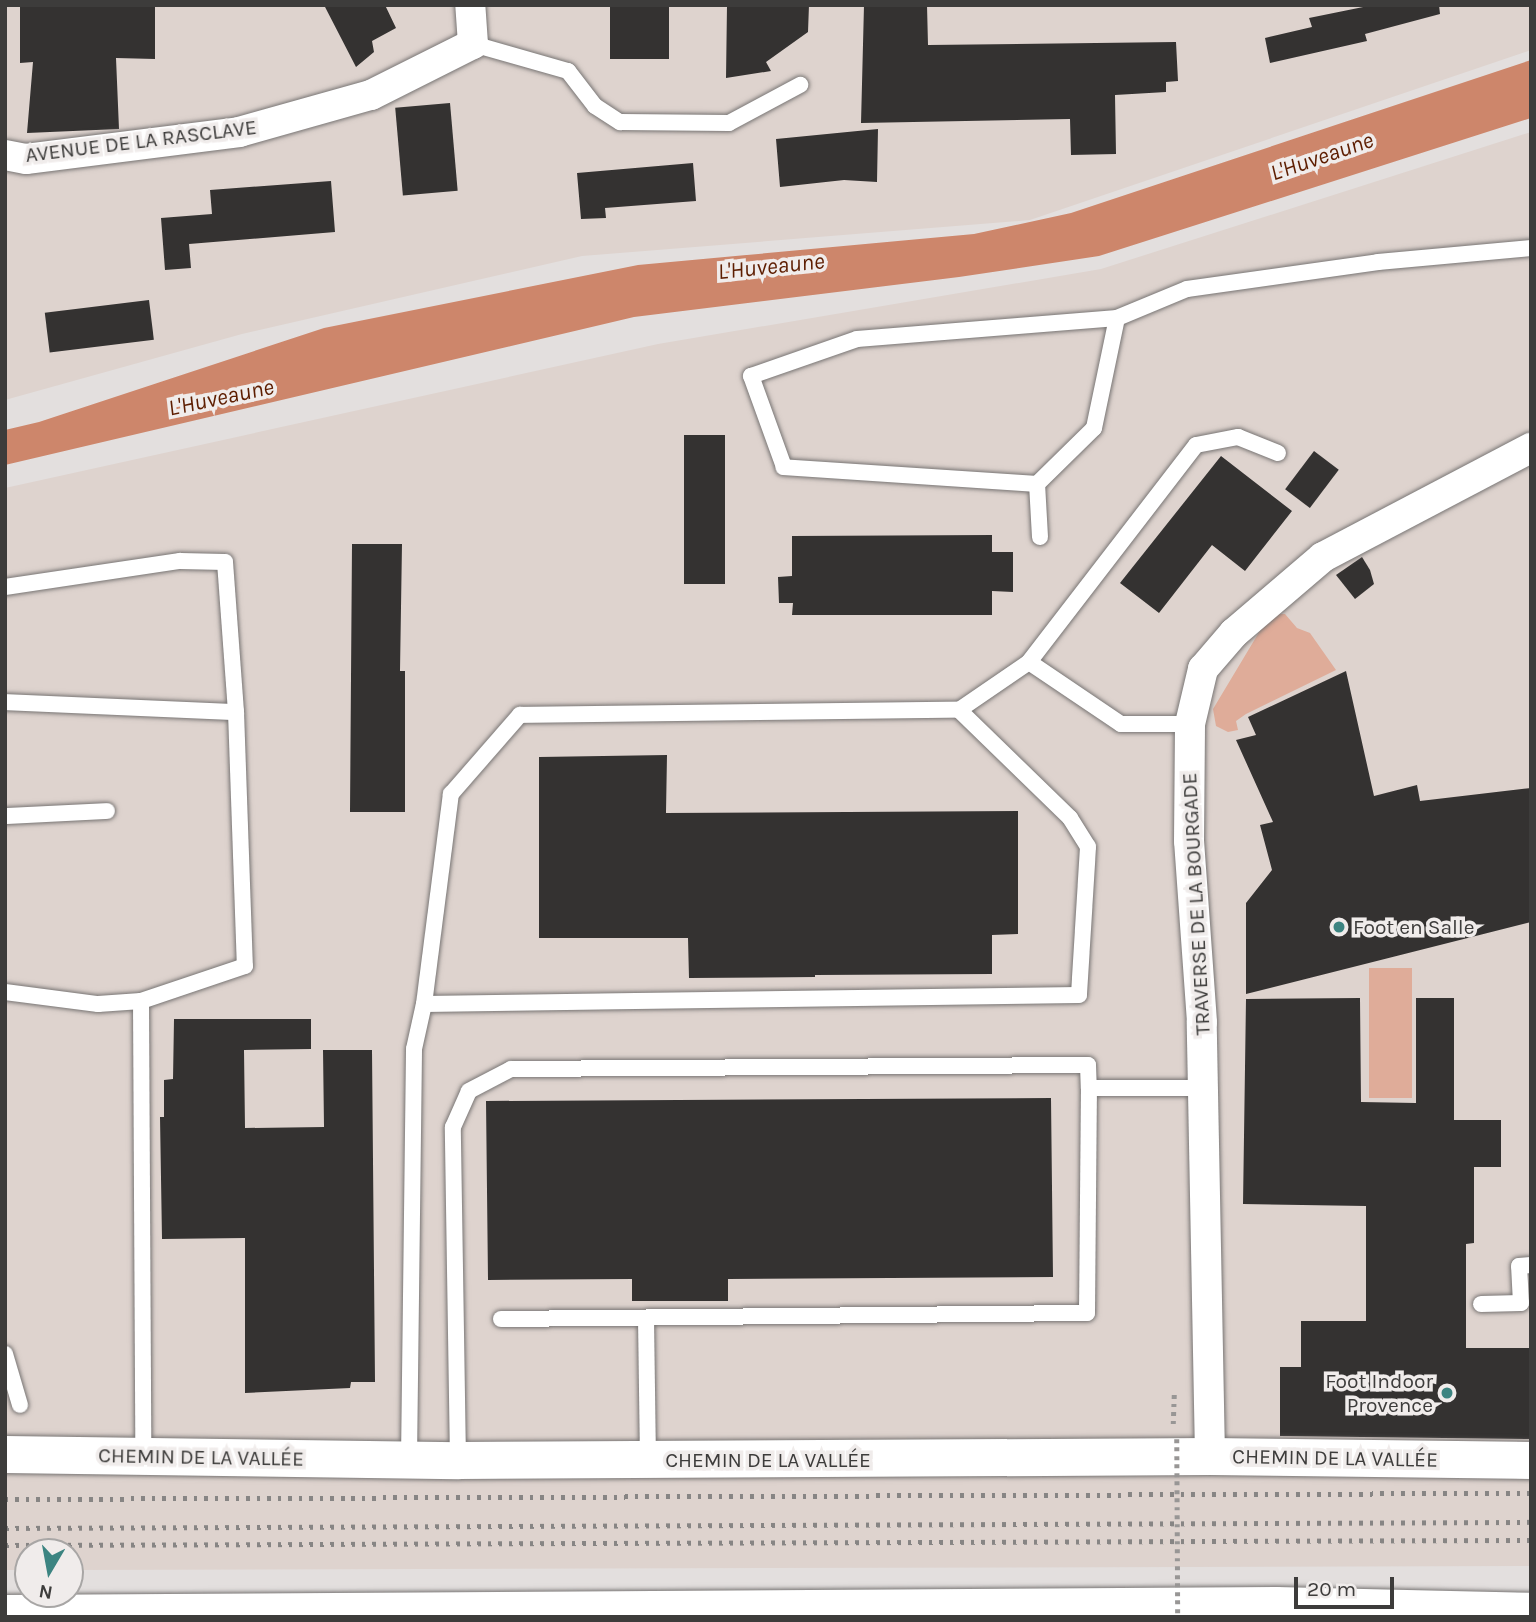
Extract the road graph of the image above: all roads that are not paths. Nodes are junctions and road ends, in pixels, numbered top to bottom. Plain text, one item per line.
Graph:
1 (470, 5) edge
2 (473, 44) junction
3 (800, 85) dead end
4 (5, 155) edge
5 (1531, 248) edge
6 (1117, 318) junction
7 (1531, 449) edge
8 (1278, 453) dead end
9 (1037, 484) junction
10 (1040, 537) dead end
11 (5, 587) edge
12 (1028, 662) junction
13 (5, 702) edge
14 (959, 710) junction
15 (236, 712) junction
16 (1190, 724) junction
17 (107, 811) dead end
18 (5, 816) edge
19 (5, 992) edge
20 (141, 1001) junction
21 (424, 1004) junction
22 (1089, 1088) junction
23 (1203, 1088) junction
24 (1531, 1265) edge
25 (1480, 1304) dead end
26 (646, 1318) junction
27 (501, 1319) dead end
28 (5, 1354) edge
29 (20, 1405) dead end
30 (5, 1454) edge
31 (143, 1456) junction
32 (1210, 1456) junction
33 (409, 1460) junction
34 (458, 1460) junction
35 (1531, 1460) edge
36 (648, 1461) junction
37 (1531, 1612) edge
38 (5, 1614) edge

1 - 2 street
2 - 3 lane
2 - 4 street, AVENUE DE LA RASCLAVE
5 - 6 lane
6 - 9 lane
6 - 9 lane
7 - 16 street, TRAVERSE DE LA BOURGADE
8 - 12 lane
9 - 10 lane
11 - 15 lane
12 - 14 lane
12 - 16 lane
13 - 15 lane
14 - 21 lane
14 - 21 lane
15 - 20 lane
16 - 23 street, TRAVERSE DE LA BOURGADE
17 - 18 lane
19 - 20 lane
20 - 31 lane
21 - 33 lane
22 - 23 lane
22 - 26 lane
22 - 34 lane
23 - 32 street, TRAVERSE DE LA BOURGADE
24 - 25 lane
26 - 27 lane
26 - 36 lane
28 - 29 lane
30 - 31 street, CHEMIN DE LA VALLÉE
31 - 33 street, CHEMIN DE LA VALLÉE
32 - 35 street, CHEMIN DE LA VALLÉE
32 - 36 street, CHEMIN DE LA VALLÉE
33 - 34 street, CHEMIN DE LA VALLÉE
34 - 36 street, CHEMIN DE LA VALLÉE
37 - 38 highway

